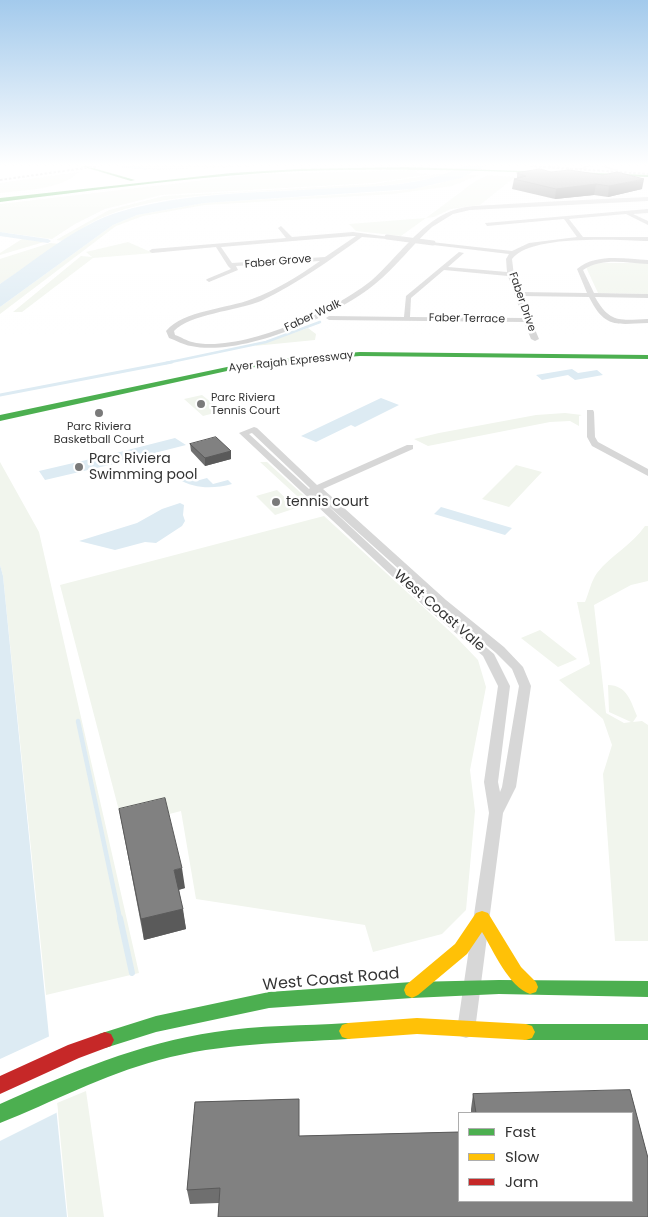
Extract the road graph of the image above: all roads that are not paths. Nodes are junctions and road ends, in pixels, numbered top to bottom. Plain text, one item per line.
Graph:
1 (438, 223) edge
2 (500, 223) edge
3 (569, 223) edge
4 (487, 224) dead end
5 (281, 228) dead end
6 (362, 234) junction
7 (290, 239) junction
8 (581, 239) junction
9 (648, 239) edge
10 (217, 245) junction
11 (152, 251) dead end
12 (461, 253) dead end
13 (513, 253) junction
14 (326, 259) junction
15 (648, 262) edge
16 (230, 265) junction
17 (441, 268) junction
18 (511, 274) junction
19 (209, 280) dead end
20 (518, 294) junction
21 (591, 295) junction
22 (648, 296) edge
23 (330, 318) dead end
24 (407, 318) junction
25 (527, 320) junction
26 (648, 321) edge
27 (536, 339) dead end
28 (648, 350) edge
29 (648, 357) edge
30 (0, 406) edge
31 (590, 412) dead end
32 (0, 418) edge
33 (410, 447) dead end
34 (280, 454) junction
35 (269, 457) junction
36 (648, 473) edge
37 (311, 491) junction
38 (496, 813) junction
39 (482, 918) junction
40 (530, 987) junction
41 (472, 988) junction
42 (648, 989) edge
43 (412, 990) junction
44 (466, 1030) junction
45 (648, 1032) edge
46 (0, 1085) edge
47 (0, 1114) edge

1 - 14 street, Faber Walk
2 - 4 street
3 - 8 street
5 - 7 street
6 - 7 street
6 - 13 street, bridge
6 - 14 street, Faber Walk
7 - 10 street
8 - 9 street, Faber Drive
8 - 13 street, Faber Drive
10 - 11 street
10 - 16 street, Faber Grove
12 - 17 street
13 - 18 street, Faber Drive
14 - 16 street, Faber Grove
15 - 21 street
16 - 19 street, Faber Grove
17 - 18 street
17 - 24 street
18 - 20 street, Faber Drive
20 - 21 street
20 - 25 street, Faber Drive
21 - 22 street
21 - 26 street
23 - 24 street, Faber Terrace
24 - 25 street, Faber Terrace
25 - 27 street, Faber Drive
28 - 30 main road, Ayer Rajah Expressway
29 - 32 main road, Ayer Rajah Expressway
31 - 36 street
33 - 37 street
34 - 35 street
34 - 35 street, West Coast Vale
34 - 37 street, West Coast Vale
35 - 37 street, West Coast Vale
37 - 38 street, West Coast Vale
37 - 38 street, West Coast Vale
38 - 39 street, West Coast Vale
39 - 40 main road
39 - 41 street, West Coast Vale
39 - 43 main road
40 - 41 main road, West Coast Road
40 - 42 main road, West Coast Road
41 - 43 main road, West Coast Road
41 - 44 street, West Coast Vale
43 - 46 main road, West Coast Road
44 - 45 main road
44 - 47 main road

